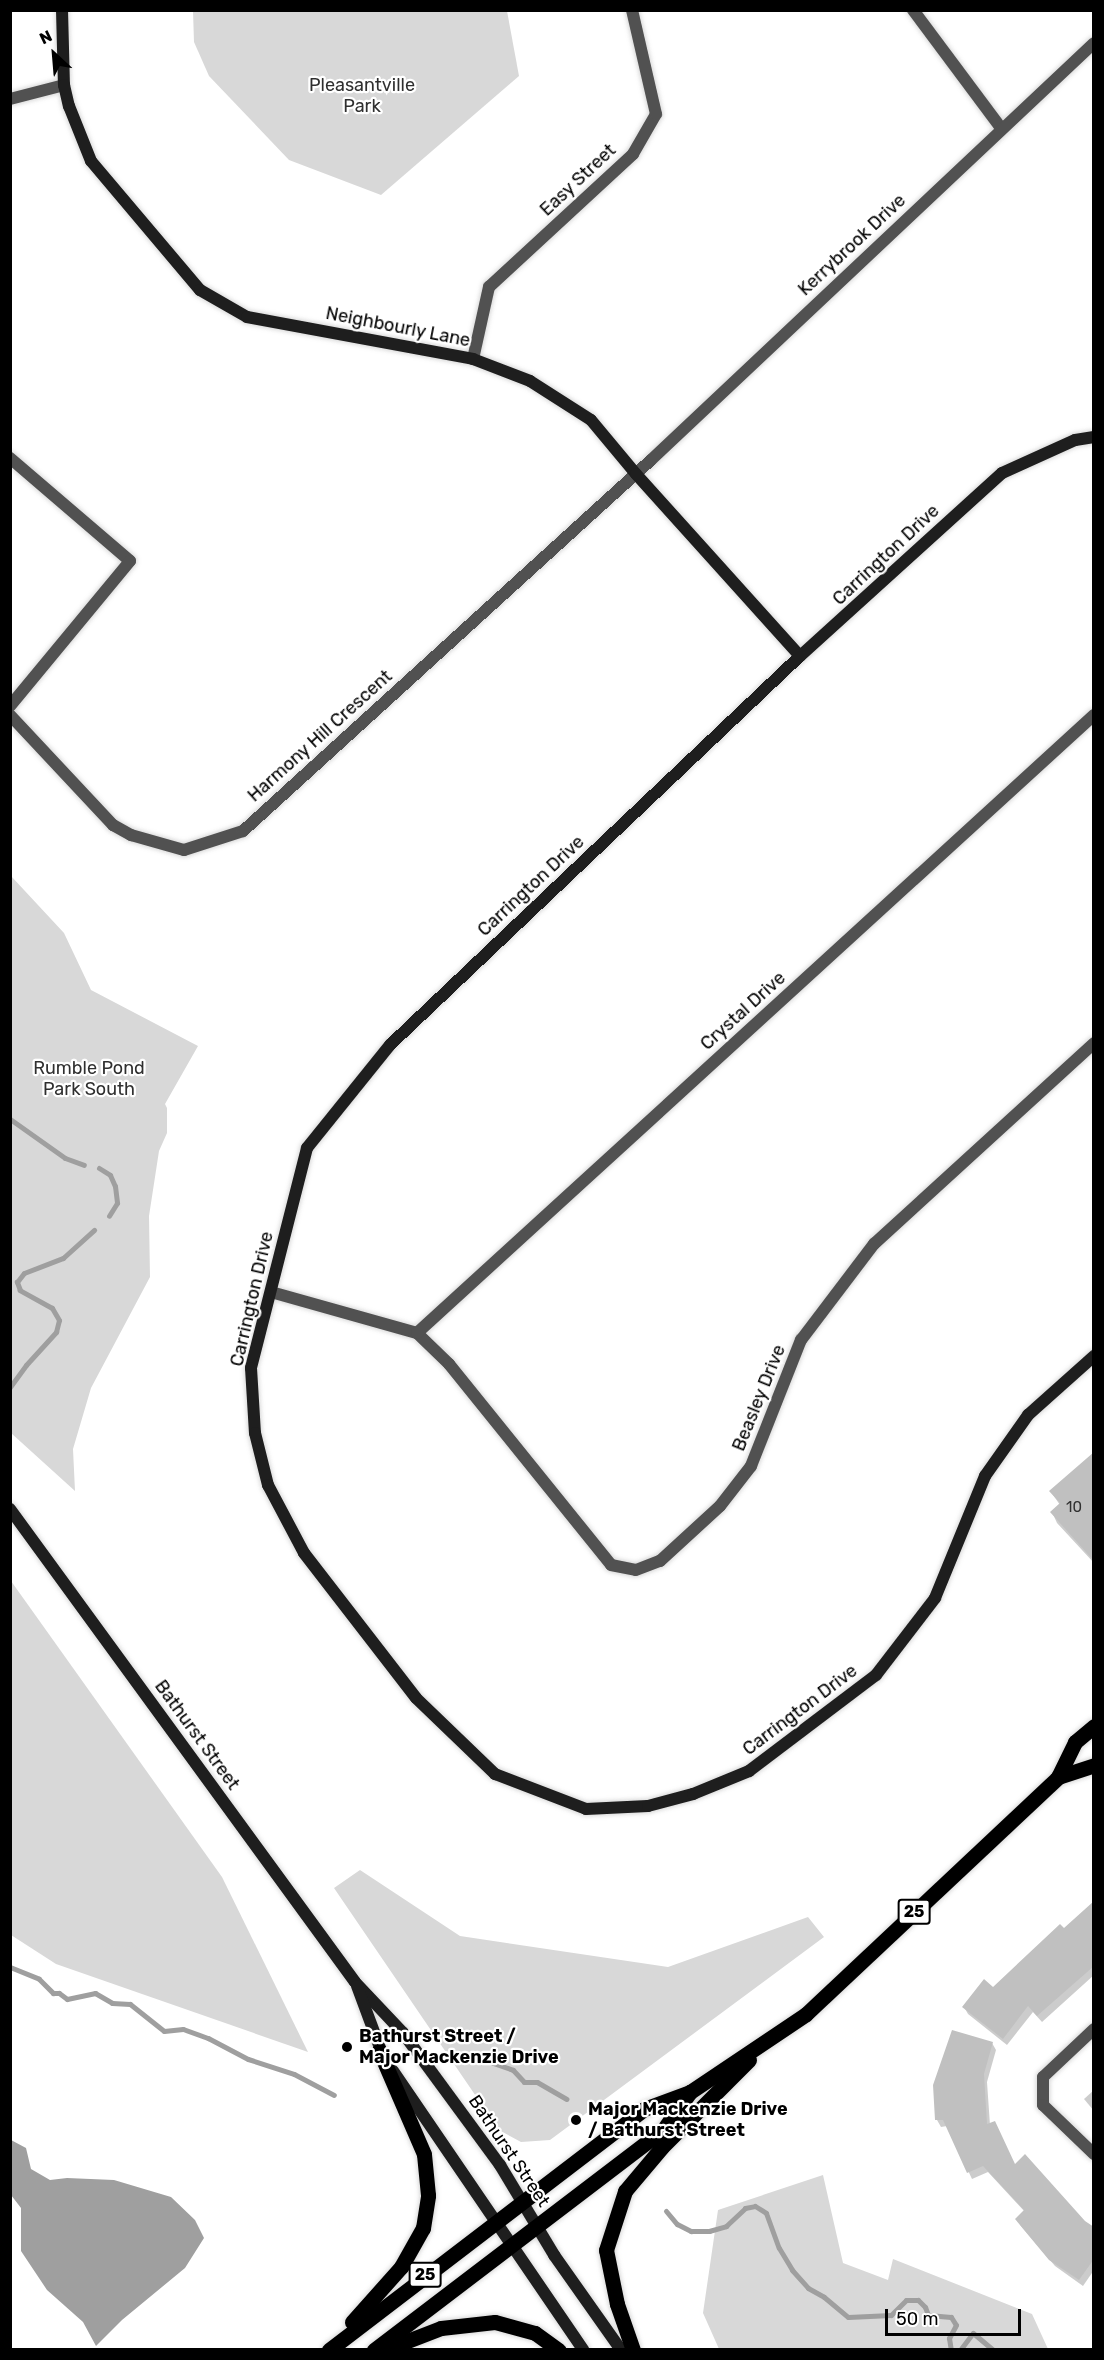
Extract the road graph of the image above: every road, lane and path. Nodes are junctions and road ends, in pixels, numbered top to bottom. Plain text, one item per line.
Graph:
1 (62, 10) edge
2 (632, 10) edge
3 (913, 10) edge
4 (1094, 43) edge
5 (64, 85) junction
6 (10, 99) edge
7 (1001, 128) junction
8 (473, 359) junction
9 (1094, 438) edge
10 (10, 458) edge
11 (636, 474) junction
12 (800, 656) junction
13 (10, 706) edge
14 (10, 715) edge
15 (1094, 715) edge
16 (1094, 1043) edge
17 (271, 1292) junction
18 (417, 1333) junction
19 (1094, 1356) edge
20 (10, 1509) edge
21 (1094, 1726) edge
22 (1094, 1765) edge
23 (1058, 1777) junction
24 (355, 1982) junction
25 (1094, 2029) edge
26 (764, 2042) junction
27 (379, 2050) junction
28 (690, 2092) junction
29 (1094, 2154) edge
30 (522, 2201) junction
31 (496, 2221) junction
32 (536, 2224) junction
33 (511, 2244) junction
34 (331, 2346) edge
35 (374, 2349) edge
36 (384, 2349) edge
37 (558, 2349) edge
38 (583, 2349) edge
39 (621, 2349) edge
40 (633, 2349) edge

1 - 5 street, Neighbourly Lane
2 - 8 street, Easy Street
3 - 7 street
4 - 7 street, Kerrybrook Drive
5 - 6 street
5 - 8 street, Neighbourly Lane
7 - 11 street, Kerrybrook Drive
8 - 11 street, Neighbourly Lane
9 - 12 street, Carrington Drive
10 - 13 street
11 - 12 street, Neighbourly Lane
11 - 14 street, Harmony Hill Crescent
12 - 17 street, Carrington Drive
15 - 18 street, Crystal Drive
16 - 18 street, Beasley Drive
17 - 18 street, Beasley Drive
17 - 19 street, Carrington Drive
20 - 24 street, Bathurst Street
21 - 23 main road, 25
22 - 23 main road, 25
23 - 26 main road, 25
24 - 27 street, Bathurst Street
24 - 30 street, Bathurst Street
25 - 29 street
26 - 28 main road, 25
26 - 40 main road
27 - 31 street, Bathurst Street
27 - 34 main road
28 - 30 main road, 25
28 - 32 main road, 25
30 - 31 main road, 25
30 - 32 street, Bathurst Street
31 - 33 street, Bathurst Street
31 - 34 main road, 25
32 - 33 main road, 25
32 - 39 street, Bathurst Street
33 - 35 main road, 25
33 - 38 street, Bathurst Street
36 - 37 main road

